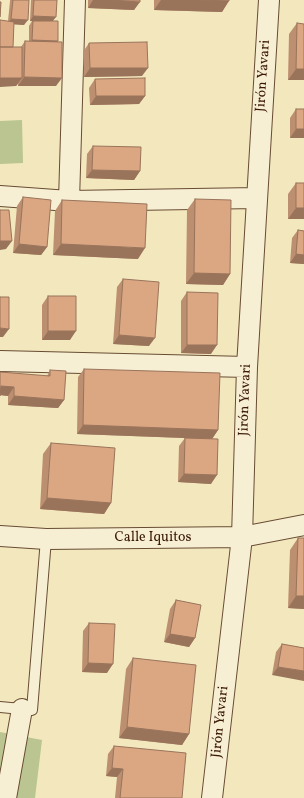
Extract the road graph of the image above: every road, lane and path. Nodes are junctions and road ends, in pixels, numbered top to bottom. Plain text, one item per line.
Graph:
1 (75, 0) edge
2 (268, 0) edge
3 (0, 196) edge
4 (256, 198) junction
5 (69, 201) junction
6 (0, 361) edge
7 (247, 367) junction
8 (304, 525) edge
9 (0, 536) edge
10 (242, 537) junction
11 (46, 539) junction
12 (0, 707) edge
13 (22, 709) junction
14 (6, 798) edge
15 (212, 798) edge

1 - 5 street
2 - 4 street, Jirón Yavari
3 - 5 street
4 - 5 street
4 - 7 street, Jirón Yavari
6 - 7 street
7 - 10 street, Jirón Yavari
8 - 10 street, Calle Iquitos
9 - 11 street, Calle Iquitos
10 - 11 street, Calle Iquitos
10 - 15 street, Jirón Yavari
11 - 13 lane
12 - 13 lane
13 - 14 street

